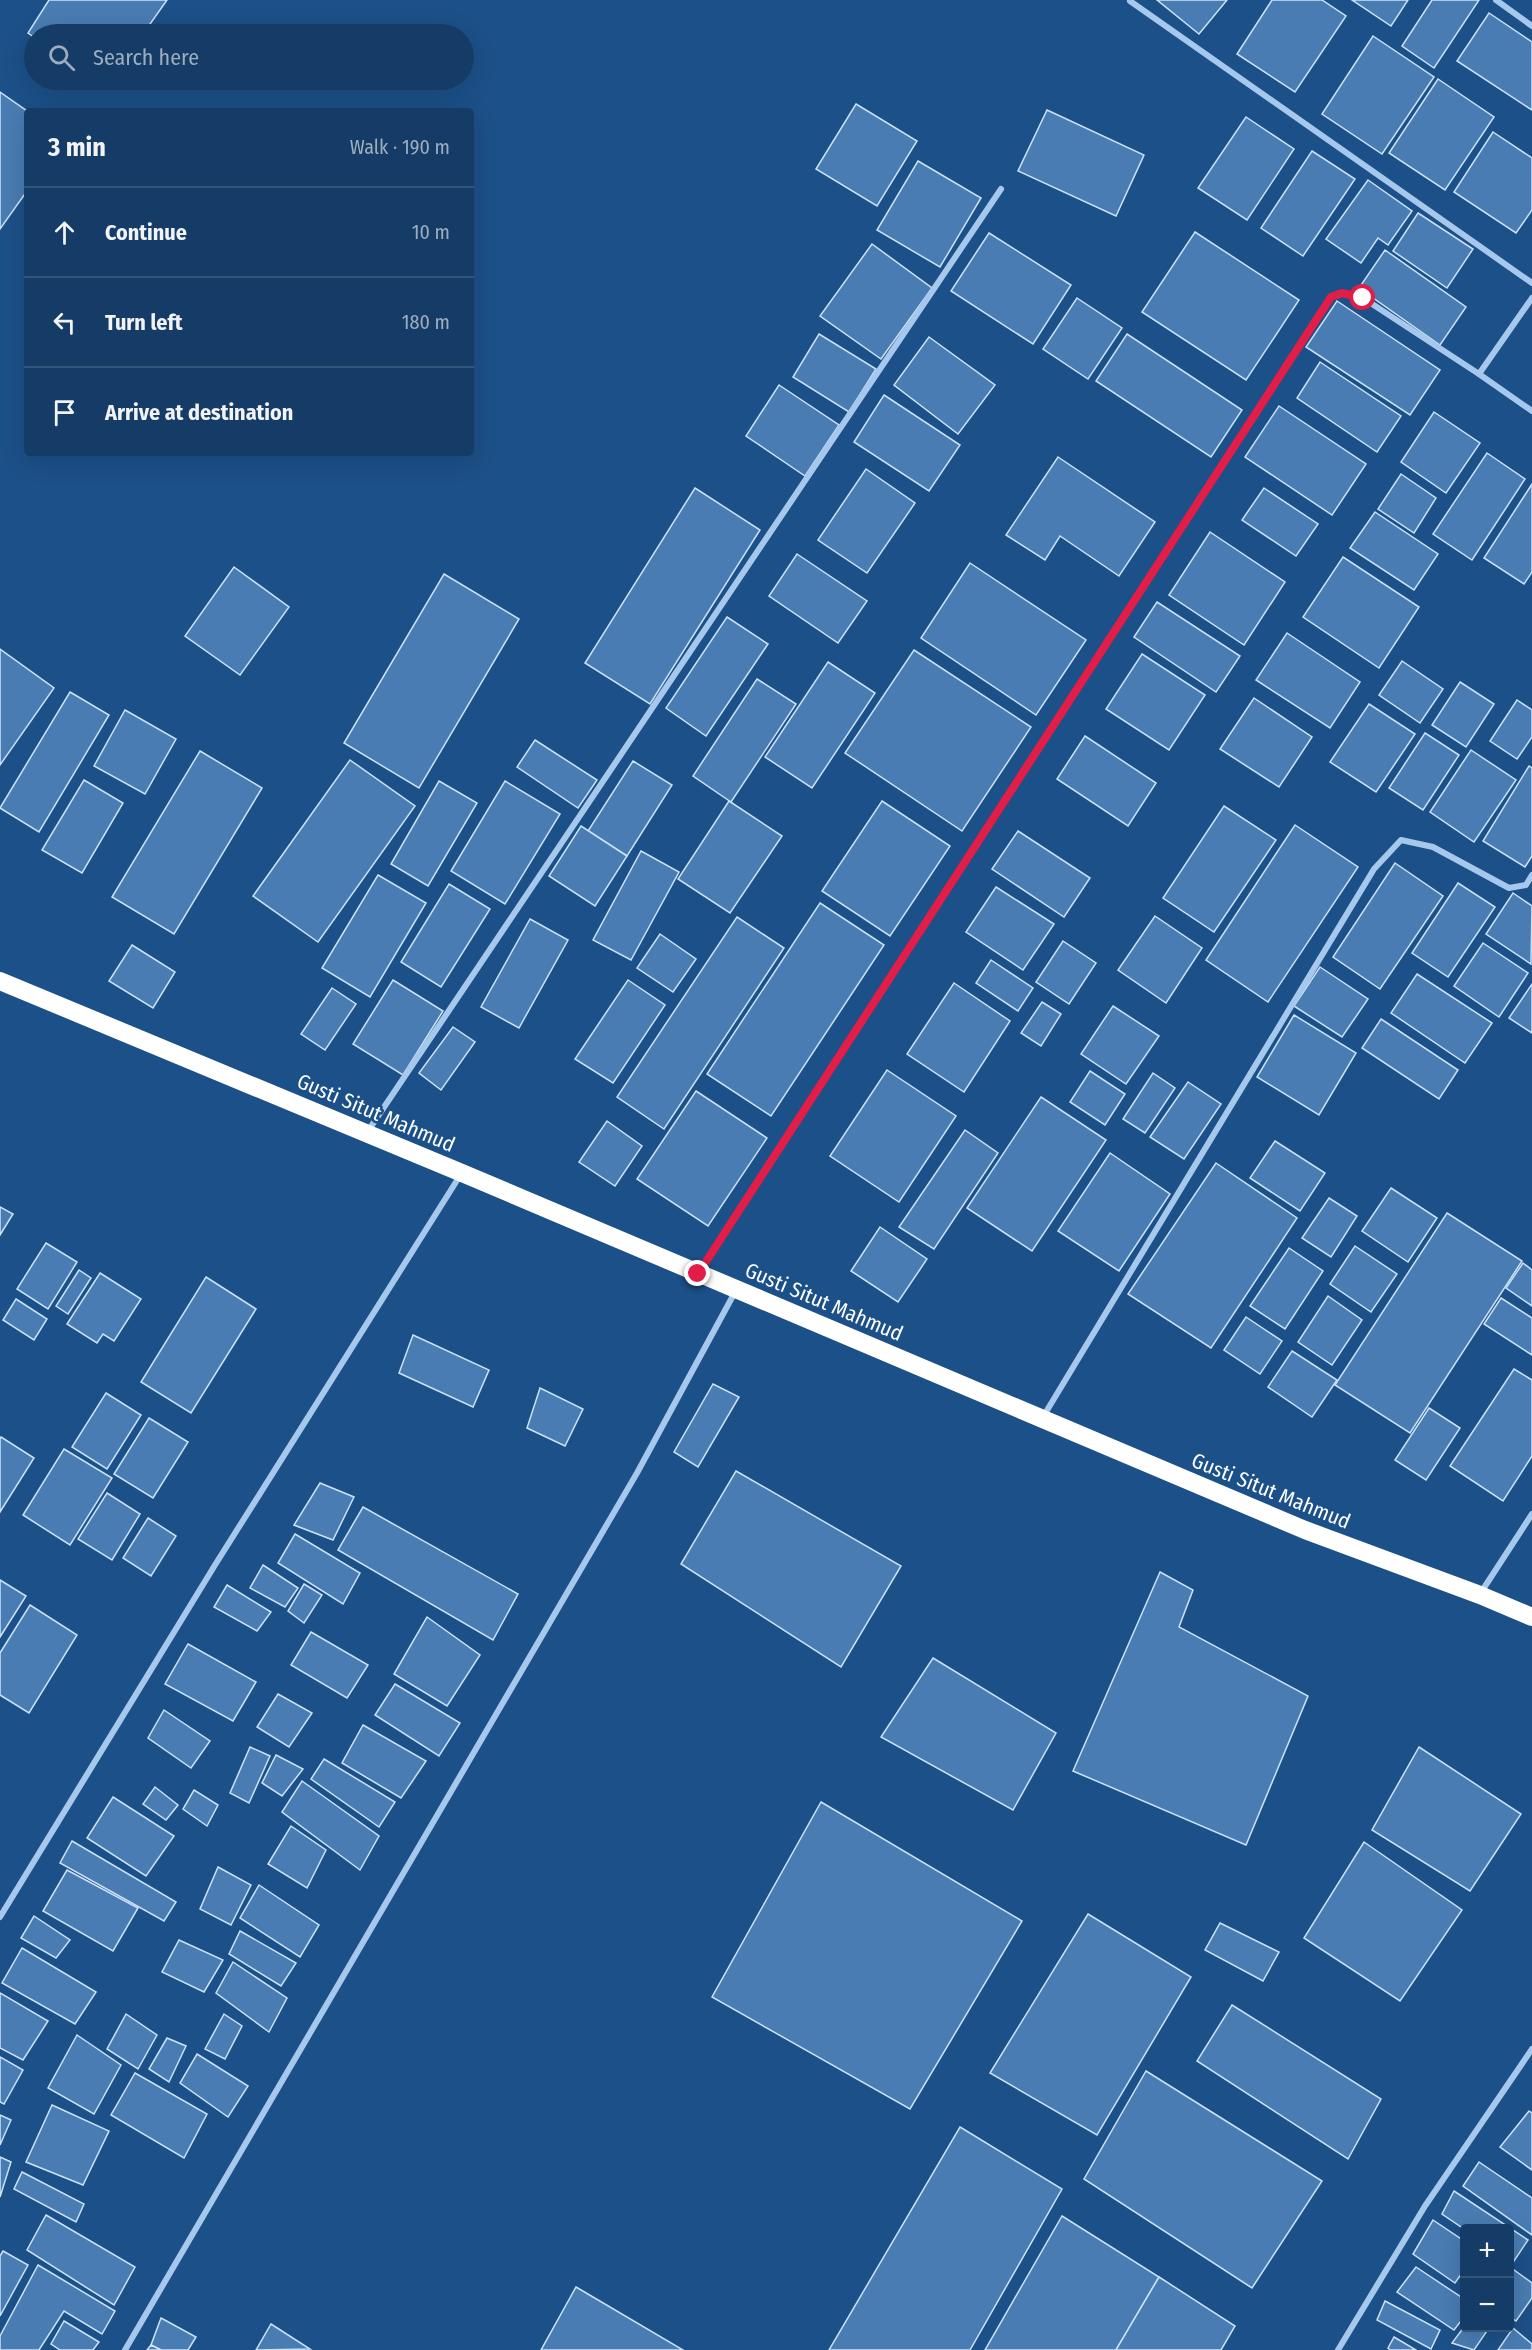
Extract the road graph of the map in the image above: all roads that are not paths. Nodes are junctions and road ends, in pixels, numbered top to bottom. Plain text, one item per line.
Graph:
1 (1496, 0) edge
2 (1130, 2) edge
3 (1532, 26) edge
4 (1001, 189) dead end
5 (1532, 283) edge
6 (1532, 298) edge
7 (1479, 374) junction
8 (1532, 411) edge
9 (1532, 875) edge
10 (0, 981) edge
11 (366, 1134) junction
12 (462, 1173) junction
13 (698, 1274) junction
14 (736, 1289) junction
15 (1041, 1420) junction
16 (1532, 1514) edge
17 (1480, 1596) junction
18 (1532, 1617) edge
19 (0, 1917) edge
20 (1532, 2049) edge
21 (125, 2350) edge
22 (1338, 2350) edge

1 - 3 street
2 - 5 street
4 - 11 street
6 - 7 street
7 - 8 street
7 - 13 street
9 - 15 street
10 - 11 highway, Gusti Situt Mahmud
11 - 12 highway, Gusti Situt Mahmud
12 - 13 highway, Gusti Situt Mahmud
12 - 19 street
13 - 14 highway, Gusti Situt Mahmud
14 - 15 highway, Gusti Situt Mahmud
14 - 21 street
15 - 17 highway, Gusti Situt Mahmud
16 - 17 street
17 - 18 highway, Gusti Situt Mahmud
20 - 22 street

